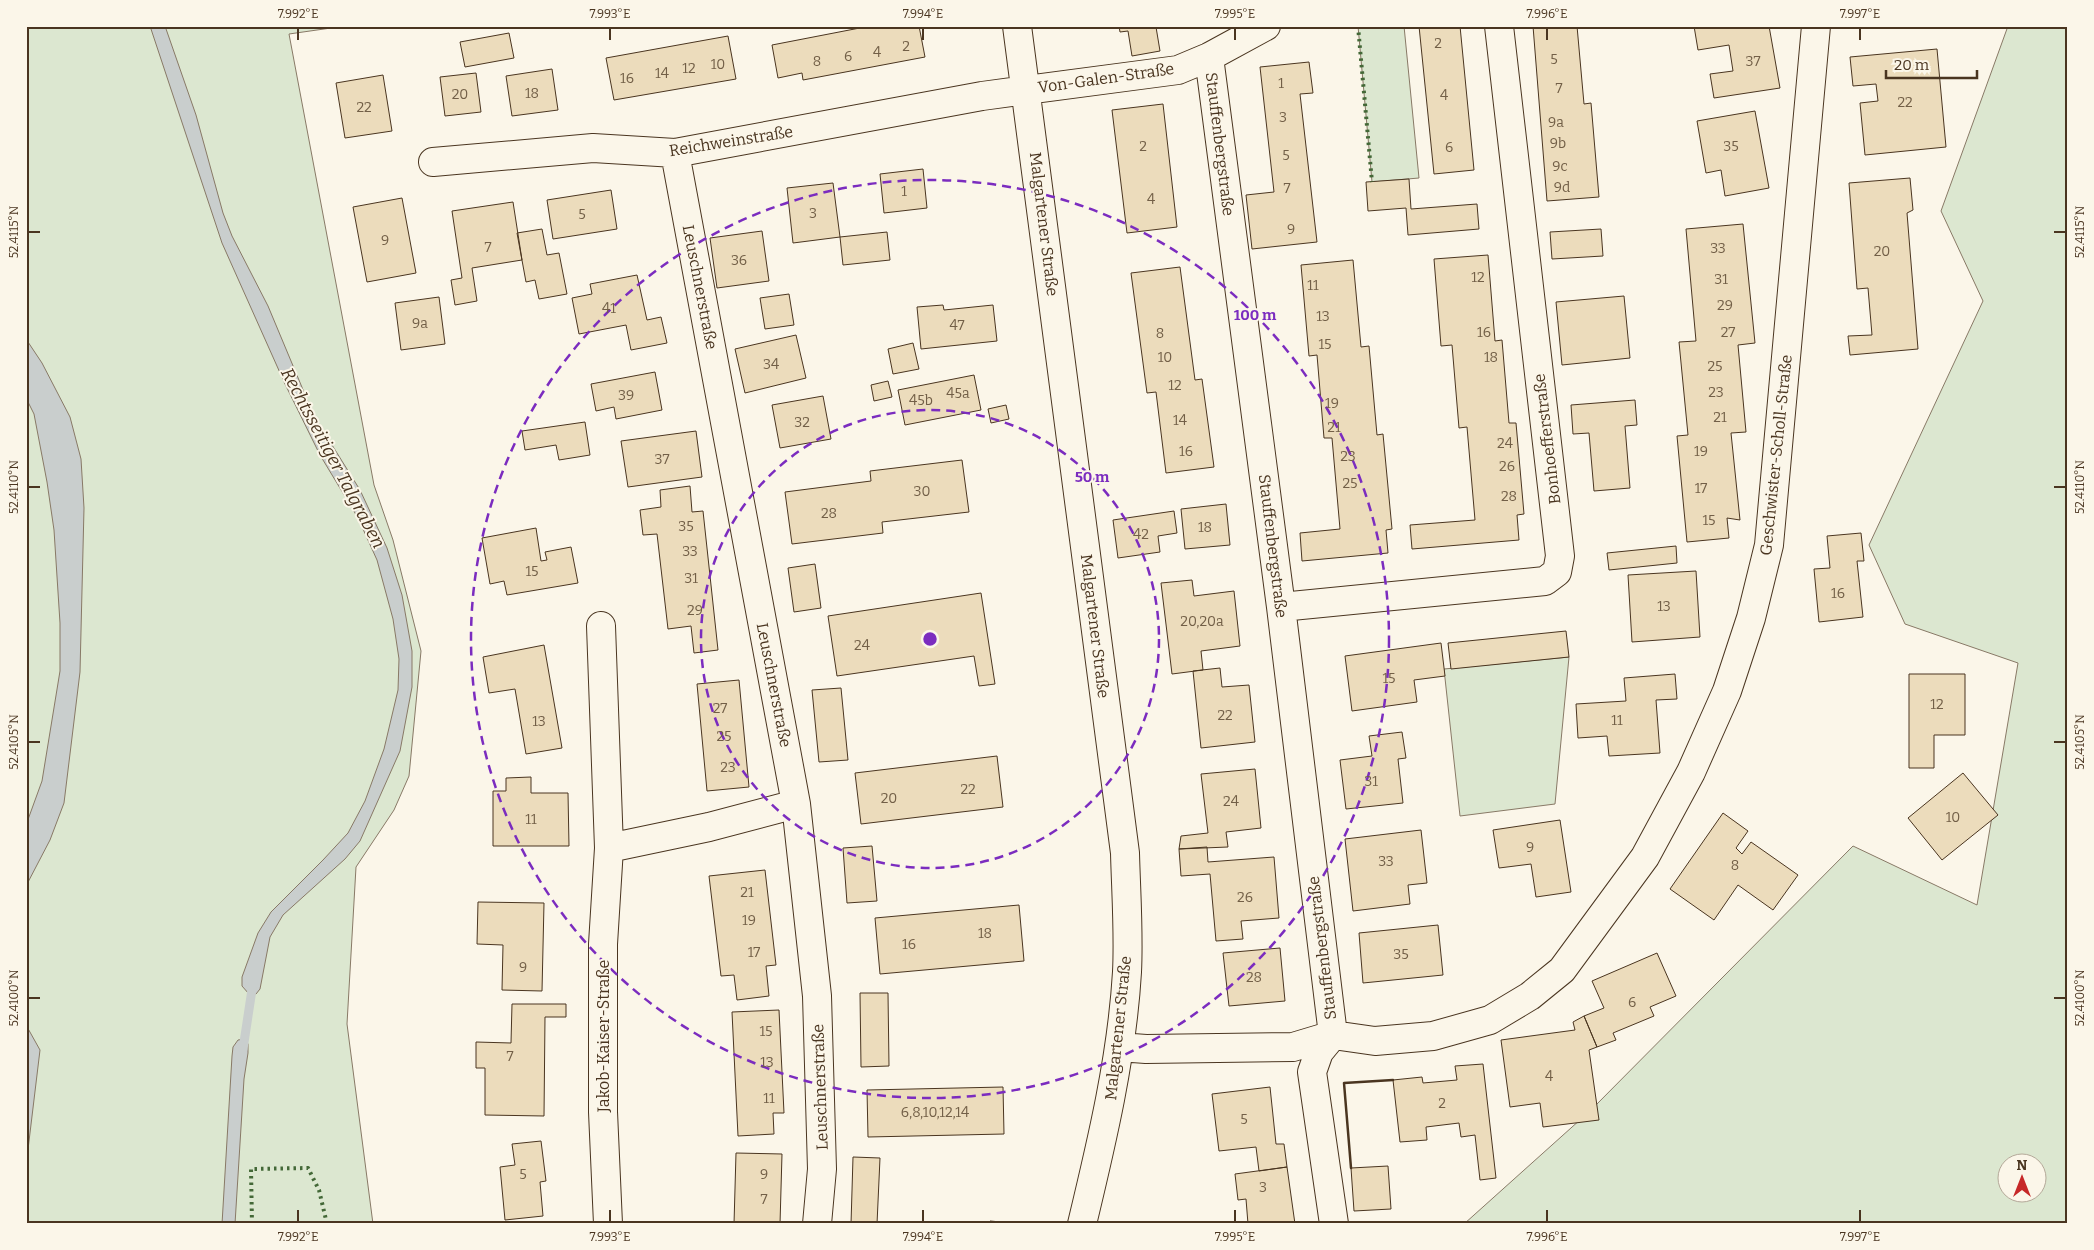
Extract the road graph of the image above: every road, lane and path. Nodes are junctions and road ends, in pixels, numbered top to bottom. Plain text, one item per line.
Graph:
1 (1017, 26) edge
2 (1266, 26) edge
3 (1499, 26) edge
4 (1816, 26) edge
5 (1209, 57) junction
6 (1026, 89) junction
7 (675, 153) junction
8 (433, 162) dead end
9 (1281, 607) junction
10 (601, 626) dead end
11 (796, 804) junction
12 (609, 848) junction
13 (1333, 1035) junction
14 (1119, 1047) junction
15 (608, 1224) edge
16 (818, 1224) edge
17 (1082, 1224) edge
18 (1334, 1224) edge

1 - 6 street, Malgartener Straße
2 - 5 street, Von-Galen-Straße
3 - 9 street, Bonhoefferstraße
4 - 13 street, Geschwister-Scholl-Straße
5 - 6 street, Von-Galen-Straße
5 - 9 street, Stauffenbergstraße
6 - 7 street, Reichweinstraße
6 - 14 street, Malgartener Straße
7 - 8 street, Reichweinstraße
7 - 11 street, Leuschnerstraße
9 - 13 street, Stauffenbergstraße
10 - 12 street, Jakob-Kaiser-Straße
11 - 12 street
11 - 16 street, Leuschnerstraße
12 - 15 street, Jakob-Kaiser-Straße
13 - 14 street, Geschwister-Scholl-Straße
13 - 18 street
14 - 17 street, Malgartener Straße

